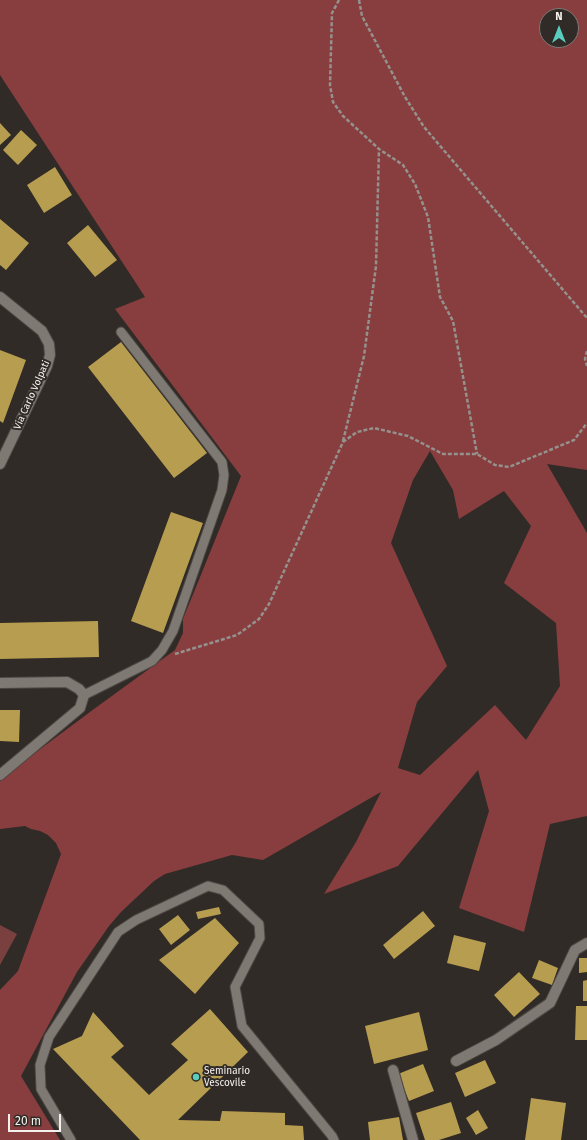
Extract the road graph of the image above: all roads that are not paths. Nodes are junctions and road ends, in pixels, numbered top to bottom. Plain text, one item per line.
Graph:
1 (0, 297) edge
2 (121, 332) dead end
3 (0, 464) edge
4 (0, 683) edge
5 (84, 694) junction
6 (0, 775) edge
7 (587, 943) edge
8 (456, 1061) dead end
9 (393, 1070) dead end
10 (71, 1140) edge
11 (334, 1140) edge
12 (413, 1140) edge

1 - 3 street, Via Carlo Volpati
2 - 5 lane
4 - 5 street
5 - 6 street
7 - 8 street
9 - 12 street
10 - 11 lane

